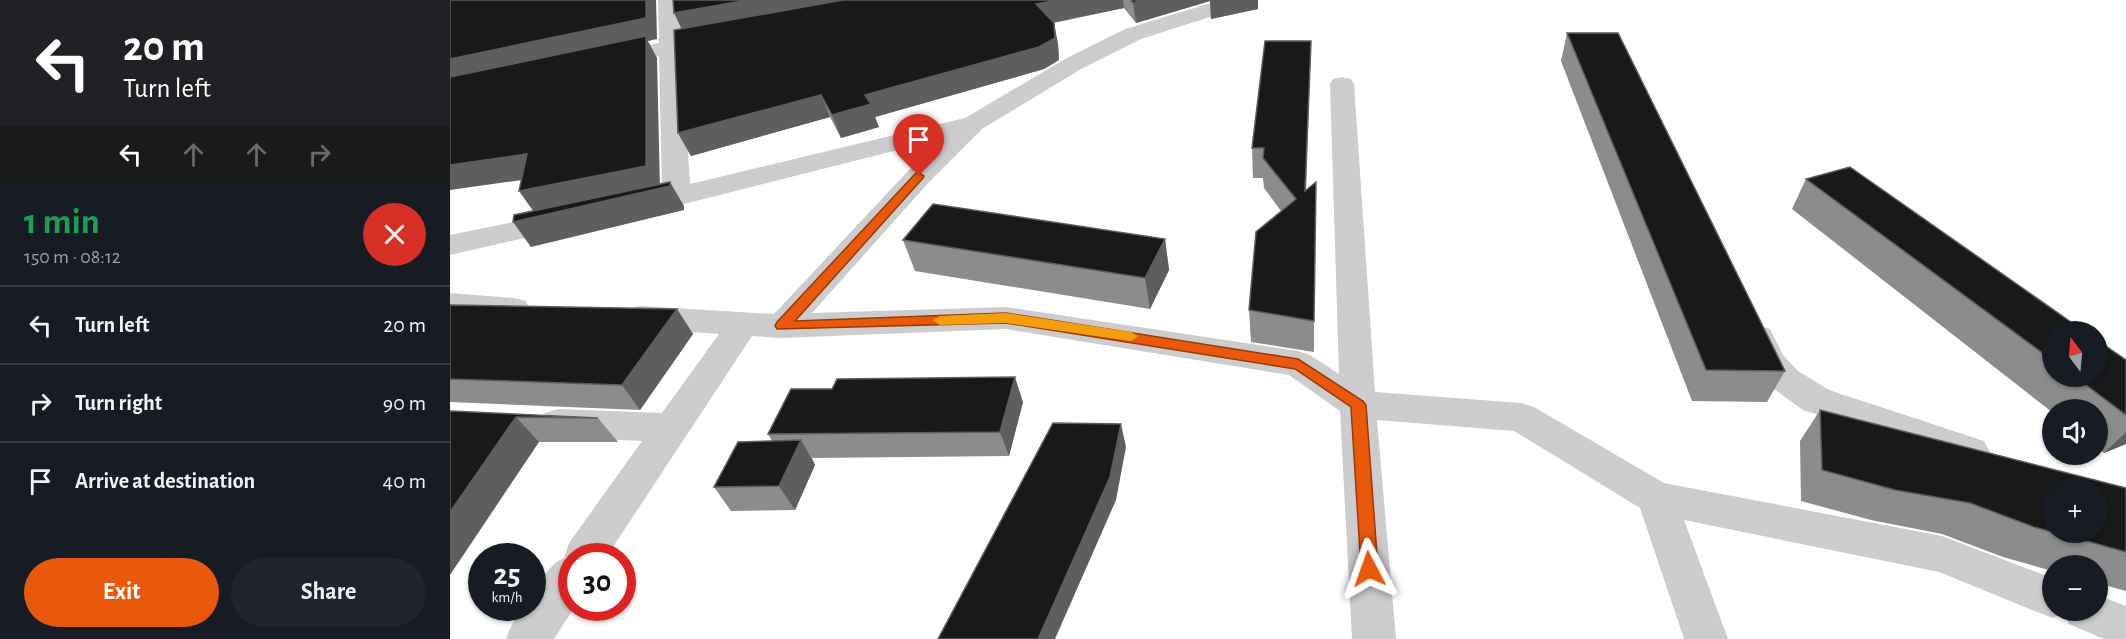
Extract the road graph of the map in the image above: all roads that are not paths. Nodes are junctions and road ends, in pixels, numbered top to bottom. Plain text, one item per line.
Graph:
1 (669, 0) edge
2 (1244, 0) edge
3 (739, 34) edge
4 (669, 46) junction
5 (589, 63) edge
6 (1342, 84) dead end
7 (974, 124) junction
8 (676, 197) junction
9 (450, 245) edge
10 (450, 304) edge
11 (1744, 308) edge
12 (544, 310) edge
13 (602, 315) edge
14 (743, 324) junction
15 (782, 326) junction
16 (1358, 405) junction
17 (520, 421) dead end
18 (670, 428) junction
19 (2001, 462) edge
20 (1656, 498) junction
21 (593, 543) edge
22 (2042, 594) edge
23 (558, 595) edge
24 (2108, 620) edge
25 (2126, 627) edge
26 (528, 639) edge
27 (1374, 639) edge
28 (1706, 639) edge

1 - 4 street
2 - 7 street
3 - 4 street
4 - 5 street
4 - 8 street
6 - 16 street
7 - 8 street
7 - 15 street
8 - 9 street
10 - 12 street
11 - 19 street
13 - 14 street
14 - 15 street
14 - 18 street
15 - 16 street
16 - 20 street
16 - 27 street
17 - 18 street
18 - 21 street
20 - 22 street
20 - 28 street
23 - 26 street
24 - 25 street

